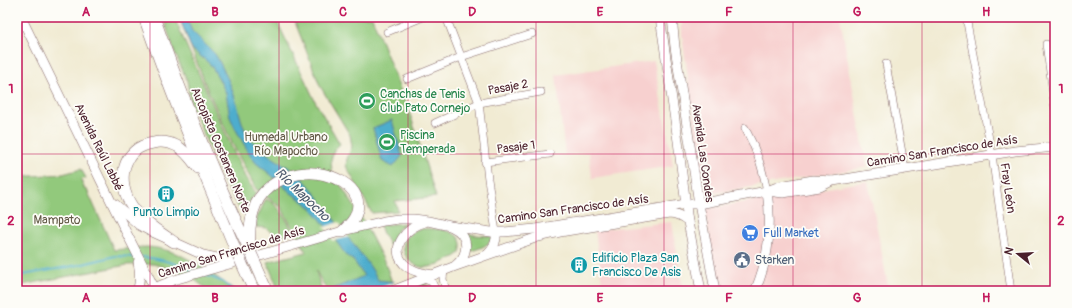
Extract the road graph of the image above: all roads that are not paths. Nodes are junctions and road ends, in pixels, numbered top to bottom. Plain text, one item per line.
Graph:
1 (21, 17) edge
2 (144, 17) edge
3 (154, 17) edge
4 (423, 17) edge
5 (446, 17) edge
6 (660, 17) edge
7 (672, 17) edge
8 (966, 17) edge
9 (387, 32) dead end
10 (532, 34) dead end
11 (1046, 44) dead end
12 (461, 57) junction
13 (886, 64) dead end
14 (407, 79) dead end
15 (541, 92) dead end
16 (479, 103) junction
17 (1055, 107) edge
18 (434, 123) dead end
19 (745, 128) dead end
20 (1055, 147) edge
21 (550, 154) dead end
22 (992, 155) junction
23 (486, 162) junction
24 (905, 169) junction
25 (207, 182) junction
26 (767, 191) junction
27 (111, 201) junction
28 (686, 204) junction
29 (699, 204) junction
30 (428, 221) junction
31 (688, 222) junction
32 (450, 226) junction
33 (343, 231) junction
34 (496, 232) junction
35 (174, 242) junction
36 (488, 254) junction
37 (249, 255) junction
38 (453, 267) junction
39 (444, 270) junction
40 (143, 272) junction
41 (434, 275) junction
42 (424, 279) junction
43 (152, 290) edge
44 (137, 291) edge
45 (254, 291) edge
46 (268, 291) edge
47 (392, 291) edge
48 (436, 291) edge
49 (446, 291) edge
50 (701, 291) edge
51 (715, 291) edge
52 (755, 291) edge
53 (1011, 291) edge

1 - 27 main road, Avenida Raúl Labbé
2 - 25 highway, Autopista Costanera Norte
3 - 37 highway, Autopista Costanera Norte
4 - 9 street
5 - 12 street
6 - 28 main road, Avenida Las Condes
7 - 29 main road, Avenida Las Condes
8 - 22 street, Fray León
10 - 12 street
11 - 17 street
12 - 14 street
12 - 16 street
13 - 24 street
15 - 16 street, Pasaje 2
16 - 18 street, Pasaje 2
16 - 23 street
19 - 26 street
20 - 22 main road, Camino San Francisco de Asís
21 - 23 street, Pasaje 1
22 - 24 main road, Camino San Francisco de Asís
22 - 53 street, Fray León
23 - 34 street
24 - 26 main road, Camino San Francisco de Asís
25 - 35 highway
25 - 45 highway, Autopista Costanera Norte, bridge
26 - 29 main road, Camino San Francisco de Asís
26 - 52 main road
27 - 35 main road
27 - 40 main road, Avenida Raúl Labbé
28 - 29 main road, Camino San Francisco de Asís
28 - 31 main road, Avenida Las Condes
28 - 34 main road, Camino San Francisco de Asís
29 - 51 main road, Avenida Las Condes
30 - 32 main road, Camino San Francisco de Asís
30 - 33 main road, Camino San Francisco de Asís
30 - 41 main road
31 - 36 main road, Camino San Francisco de Asís
31 - 50 main road, Avenida Las Condes
32 - 34 main road, Camino San Francisco de Asís
32 - 38 main road
33 - 37 main road, Camino San Francisco de Asís
33 - 37 highway
34 - 36 main road
35 - 37 main road
36 - 38 main road, Camino San Francisco de Asís
37 - 43 main road, Camino San Francisco de Asís
37 - 46 highway, Autopista Costanera Norte, bridge
38 - 39 main road, Camino San Francisco de Asís
39 - 41 main road, Camino San Francisco de Asís
39 - 49 street
40 - 43 main road, Avenida Raúl Labbé
40 - 44 main road
41 - 42 main road, Camino San Francisco de Asís
42 - 47 main road, Camino San Francisco de Asís
42 - 48 street

